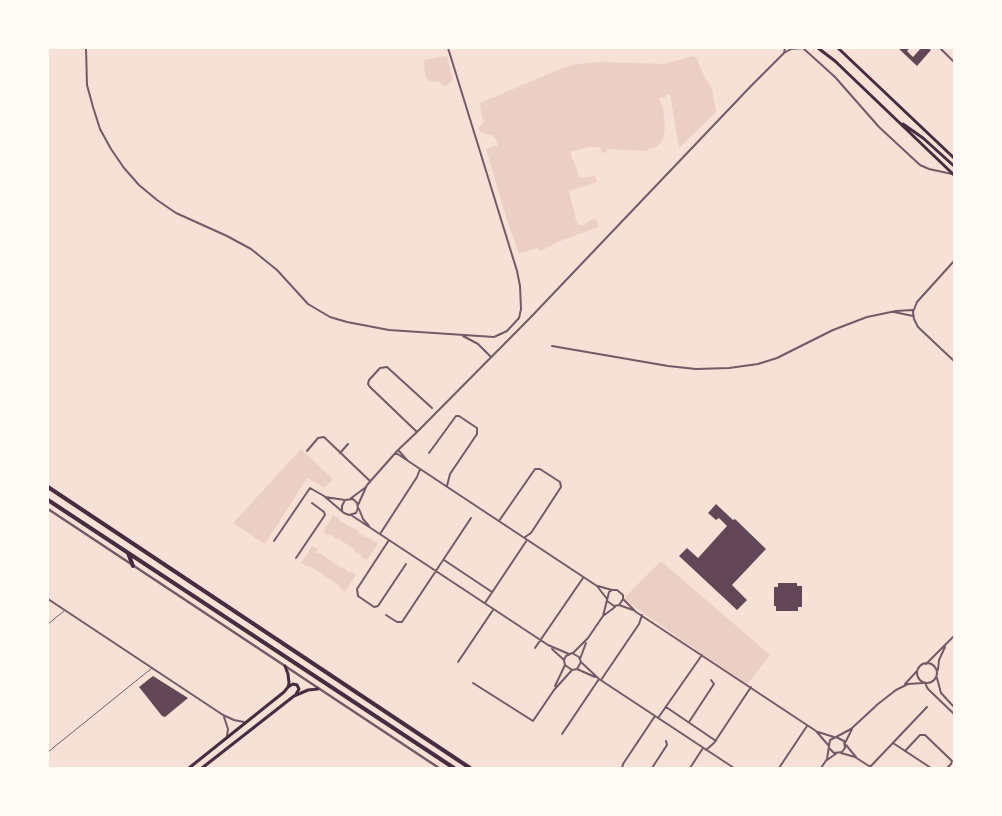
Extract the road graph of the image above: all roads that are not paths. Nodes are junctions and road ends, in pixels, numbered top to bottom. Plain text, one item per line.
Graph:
1 (86, 48) edge
2 (448, 48) edge
3 (785, 48) edge
4 (802, 48) edge
5 (818, 48) edge
6 (838, 48) edge
7 (940, 48) edge
8 (784, 53) junction
9 (954, 62) edge
10 (896, 120) junction
11 (954, 158) edge
12 (954, 166) edge
13 (954, 175) edge
14 (954, 261) edge
15 (914, 310) junction
16 (892, 311) junction
17 (913, 316) junction
18 (461, 335) junction
19 (552, 346) dead end
20 (492, 357) junction
21 (954, 361) edge
22 (432, 408) dead end
23 (417, 432) junction
24 (348, 444) dead end
25 (307, 450) dead end
26 (397, 451) junction
27 (340, 453) junction
28 (429, 453) dead end
29 (420, 469) junction
30 (370, 481) junction
31 (367, 486) junction
32 (48, 487) edge
33 (447, 487) junction
34 (324, 496) junction
35 (350, 499) junction
36 (48, 500) edge
37 (345, 500) junction
38 (312, 503) dead end
39 (358, 507) junction
40 (48, 509) edge
41 (342, 511) junction
42 (351, 515) junction
43 (471, 518) dead end
44 (499, 521) junction
45 (370, 528) junction
46 (380, 534) junction
47 (526, 539) junction
48 (390, 540) junction
49 (274, 541) dead end
50 (128, 553) junction
51 (296, 558) dead end
52 (444, 560) junction
53 (406, 564) dead end
54 (133, 566) junction
55 (436, 571) junction
56 (583, 577) junction
57 (596, 586) junction
58 (612, 590) junction
59 (492, 592) junction
60 (48, 599) edge
61 (623, 599) junction
62 (607, 600) junction
63 (484, 603) junction
64 (618, 605) junction
65 (493, 609) junction
66 (65, 611) junction
67 (636, 612) junction
68 (386, 615) dead end
69 (603, 616) junction
70 (642, 616) junction
71 (48, 624) edge
72 (954, 636) edge
73 (588, 638) junction
74 (541, 640) junction
75 (548, 645) junction
76 (946, 645) junction
77 (535, 648) dead end
78 (571, 654) junction
79 (702, 655) junction
80 (564, 660) junction
81 (581, 661) junction
82 (458, 662) dead end
83 (926, 664) junction
84 (285, 666) junction
85 (565, 666) junction
86 (152, 668) junction
87 (576, 669) junction
88 (572, 670) junction
89 (917, 671) junction
90 (937, 672) junction
91 (937, 677) junction
92 (600, 680) junction
93 (711, 680) dead end
94 (473, 683) dead end
95 (924, 683) junction
96 (903, 686) junction
97 (751, 687) junction
98 (288, 688) junction
99 (318, 689) junction
100 (554, 690) junction
101 (294, 696) junction
102 (666, 707) junction
103 (954, 707) edge
104 (927, 708) dead end
105 (954, 714) edge
106 (223, 715) junction
107 (655, 716) junction
108 (658, 718) junction
109 (688, 722) junction
110 (246, 723) junction
111 (855, 725) junction
112 (807, 726) junction
113 (816, 731) junction
114 (562, 734) dead end
115 (835, 737) junction
116 (227, 738) junction
117 (666, 741) dead end
118 (716, 741) junction
119 (894, 743) junction
120 (845, 744) junction
121 (829, 747) junction
122 (705, 749) junction
123 (905, 751) junction
124 (48, 752) edge
125 (838, 753) junction
126 (860, 760) junction
127 (826, 762) junction
128 (867, 765) junction
129 (189, 768) edge
130 (202, 768) edge
131 (439, 768) edge
132 (454, 768) edge
133 (470, 768) edge
134 (622, 768) edge
135 (652, 768) edge
136 (690, 768) edge
137 (734, 768) edge
138 (779, 768) edge
139 (821, 768) edge
140 (865, 768) edge
141 (871, 768) edge
142 (931, 768) edge
143 (948, 768) edge

1 - 18 street
2 - 18 street
3 - 8 street
4 - 8 street
4 - 13 street
5 - 10 main road
6 - 11 main road
7 - 9 street
8 - 20 street
10 - 12 main road
10 - 13 main road
14 - 15 street
15 - 16 street
15 - 17 street
16 - 17 street
16 - 19 street
17 - 21 street
18 - 20 street
20 - 23 street
22 - 23 street
23 - 26 street
24 - 27 street
25 - 27 street
26 - 29 street
26 - 30 street
27 - 30 street
28 - 33 street
29 - 33 street
29 - 46 street
30 - 31 street
31 - 35 street
31 - 39 street
32 - 133 highway
33 - 44 street
34 - 37 street
34 - 41 street
34 - 49 street
35 - 37 street
35 - 39 street
36 - 50 highway
37 - 41 street
38 - 51 street
39 - 42 street
39 - 45 street
40 - 54 street
41 - 42 street
42 - 45 street
43 - 52 street
44 - 47 street
44 - 47 street
45 - 46 street
46 - 48 street
47 - 56 street
47 - 59 street
48 - 53 street
48 - 55 street
50 - 54 highway
50 - 132 highway
52 - 55 street
52 - 59 street
54 - 84 street
55 - 63 street
55 - 68 street
56 - 57 street
56 - 74 street
57 - 58 street
57 - 62 street
58 - 61 street
58 - 62 street
59 - 63 street
60 - 66 street
61 - 64 street
61 - 67 street
62 - 64 street
62 - 69 street
63 - 65 street
64 - 67 street
64 - 69 street
65 - 74 street
65 - 82 street
66 - 71 lane
66 - 86 street
67 - 70 street
69 - 73 street
70 - 79 street
70 - 92 street
72 - 76 street
73 - 78 street
73 - 81 street
74 - 75 street
74 - 77 street
75 - 78 street
75 - 80 street
76 - 83 street
76 - 90 street
78 - 80 street
78 - 81 street
79 - 97 street
79 - 102 street
80 - 85 street
81 - 87 street
81 - 92 street
83 - 89 street
83 - 90 street
84 - 98 main road
84 - 99 street
85 - 88 street
85 - 100 street
86 - 106 street
86 - 124 lane
87 - 88 street
87 - 92 street
88 - 100 street
89 - 95 street
89 - 96 street
90 - 91 street
91 - 95 street
91 - 103 street
92 - 107 street
92 - 114 street
93 - 109 street
94 - 100 street
95 - 96 street
95 - 105 street
96 - 111 street
97 - 112 street
97 - 118 street
98 - 101 main road
98 - 110 main road
99 - 101 main road
99 - 131 street
101 - 130 main road
102 - 108 street
102 - 109 street
104 - 119 street
106 - 110 street
106 - 116 street
107 - 108 street
107 - 134 street
108 - 122 street
109 - 118 street
110 - 116 main road
111 - 115 street
111 - 120 street
112 - 113 street
112 - 138 street
113 - 115 street
113 - 121 street
115 - 120 street
115 - 121 street
116 - 129 main road
117 - 135 street
118 - 122 street
119 - 123 street
119 - 141 street
120 - 125 street
120 - 126 street
121 - 125 street
121 - 127 street
122 - 136 street
122 - 137 street
123 - 142 street
123 - 143 street
125 - 126 street
125 - 127 street
126 - 128 street
127 - 139 street
128 - 140 street
128 - 141 street

